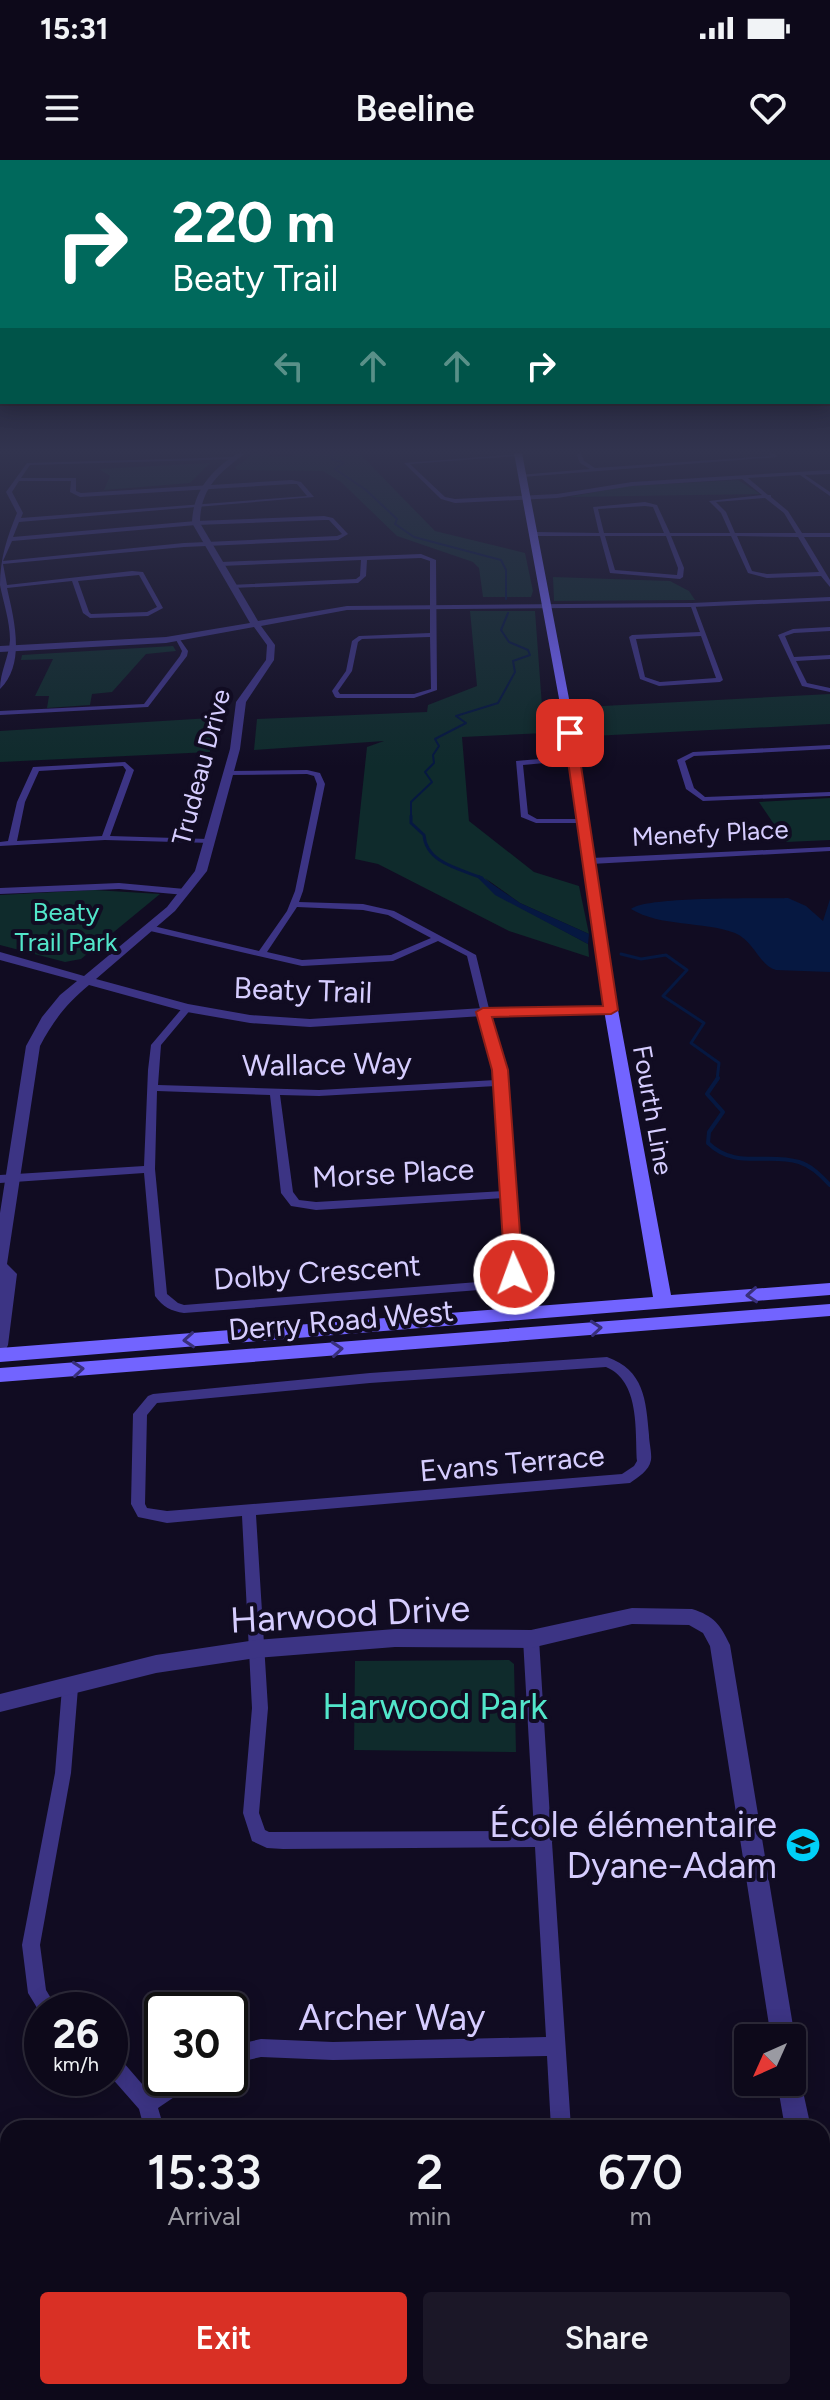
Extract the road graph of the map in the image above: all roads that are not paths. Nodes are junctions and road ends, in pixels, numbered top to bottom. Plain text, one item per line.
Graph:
1 (57, 558) edge
2 (217, 558) edge
3 (364, 558) junction
4 (540, 558) edge
5 (609, 558) edge
6 (676, 558) edge
7 (743, 558) edge
8 (811, 558) edge
9 (0, 563) edge
10 (221, 564) junction
11 (821, 574) junction
12 (74, 579) junction
13 (830, 585) edge
14 (2, 586) edge
15 (232, 586) junction
16 (830, 599) edge
17 (433, 605) junction
18 (548, 605) junction
19 (692, 605) junction
20 (256, 623) junction
21 (830, 629) edge
22 (704, 634) junction
23 (432, 635) junction
24 (177, 639) junction
25 (14, 648) junction
26 (0, 649) edge
27 (830, 657) edge
28 (792, 659) junction
29 (0, 687) edge
30 (830, 690) edge
31 (0, 713) edge
32 (830, 747) edge
33 (574, 758) junction
34 (228, 773) junction
35 (830, 794) edge
36 (584, 821) junction
37 (105, 838) junction
38 (208, 841) junction
39 (12, 843) junction
40 (0, 844) edge
41 (830, 849) edge
42 (591, 861) junction
43 (0, 891) edge
44 (185, 892) junction
45 (294, 904) junction
46 (149, 928) junction
47 (438, 938) junction
48 (261, 955) junction
49 (0, 956) edge
50 (85, 979) junction
51 (187, 1008) junction
52 (611, 1010) junction
53 (483, 1012) junction
54 (502, 1083) junction
55 (153, 1088) junction
56 (275, 1094) junction
57 (149, 1169) junction
58 (6, 1179) edge
59 (510, 1194) junction
60 (0, 1265) edge
61 (830, 1289) edge
62 (663, 1302) junction
63 (830, 1310) edge
64 (0, 1345) edge
65 (0, 1355) edge
66 (0, 1375) edge
67 (249, 1512) junction
68 (531, 1639) junction
69 (256, 1649) junction
70 (70, 1688) junction
71 (0, 1703) edge
72 (545, 1839) junction
73 (37, 1992) edge
74 (781, 2024) edge
75 (556, 2046) junction
76 (248, 2051) edge
77 (128, 2082) edge
78 (159, 2096) edge
79 (792, 2096) edge
80 (147, 2104) junction
81 (152, 2120) edge
82 (561, 2120) edge
83 (797, 2120) edge

1 - 9 street
2 - 10 street, Trudeau Drive
3 - 10 street
3 - 15 street
3 - 17 street
4 - 18 main road, Fourth Line
5 - 6 street
7 - 11 street
8 - 11 street
9 - 14 street
10 - 15 street, Trudeau Drive
11 - 13 street
12 - 12 street
12 - 14 street
14 - 25 street
15 - 20 street, Trudeau Drive
16 - 19 street
17 - 18 street
17 - 20 street
17 - 23 street
18 - 19 street
18 - 33 main road, Fourth Line
19 - 22 street
20 - 24 street
20 - 34 street, Trudeau Drive
21 - 28 street
22 - 22 street
23 - 23 street
24 - 25 street
24 - 31 street
25 - 26 street
25 - 29 street
27 - 28 street
28 - 30 street
32 - 35 street
33 - 36 main road, Fourth Line
33 - 36 street
34 - 38 street, Trudeau Drive
34 - 45 street
36 - 42 main road, Fourth Line
37 - 38 street
37 - 39 street
37 - 39 street
38 - 44 street, Trudeau Drive
39 - 40 street
41 - 42 street, Menefy Place
42 - 52 main road, Fourth Line
43 - 44 street
44 - 46 street, Trudeau Drive
45 - 47 street
45 - 48 street
46 - 48 street
46 - 50 street, Trudeau Drive
47 - 48 street
47 - 53 street, Dolby Crescent
49 - 50 street, Beaty Trail
50 - 51 street, Beaty Trail
50 - 58 street, Trudeau Drive
51 - 53 street, Beaty Trail
51 - 55 street, Dolby Crescent
52 - 53 street, Beaty Trail
52 - 62 main road, Fourth Line
53 - 54 street, Dolby Crescent
54 - 56 street, Wallace Way
54 - 59 street, Dolby Crescent
55 - 56 street, Wallace Way
55 - 57 street, Dolby Crescent
56 - 59 street, Morse Place
57 - 58 street
57 - 59 street, Dolby Crescent
58 - 60 street, Trudeau Drive
60 - 64 street, Trudeau Drive
61 -> 62 main road, Derry Road West
62 -> 65 main road, Derry Road West
66 -> 63 main road, Derry Road West
67 - 67 street, Evans Terrace
67 - 69 street
68 - 69 street, Harwood Drive
68 - 72 street
68 - 74 street, Harwood Drive
69 - 70 street, Harwood Drive
69 - 72 street
70 - 71 street, Harwood Drive
70 - 73 street
72 - 75 street
75 - 76 street, Archer Way
75 - 82 street
77 - 80 street
78 - 80 street
79 - 83 street
80 - 81 street

